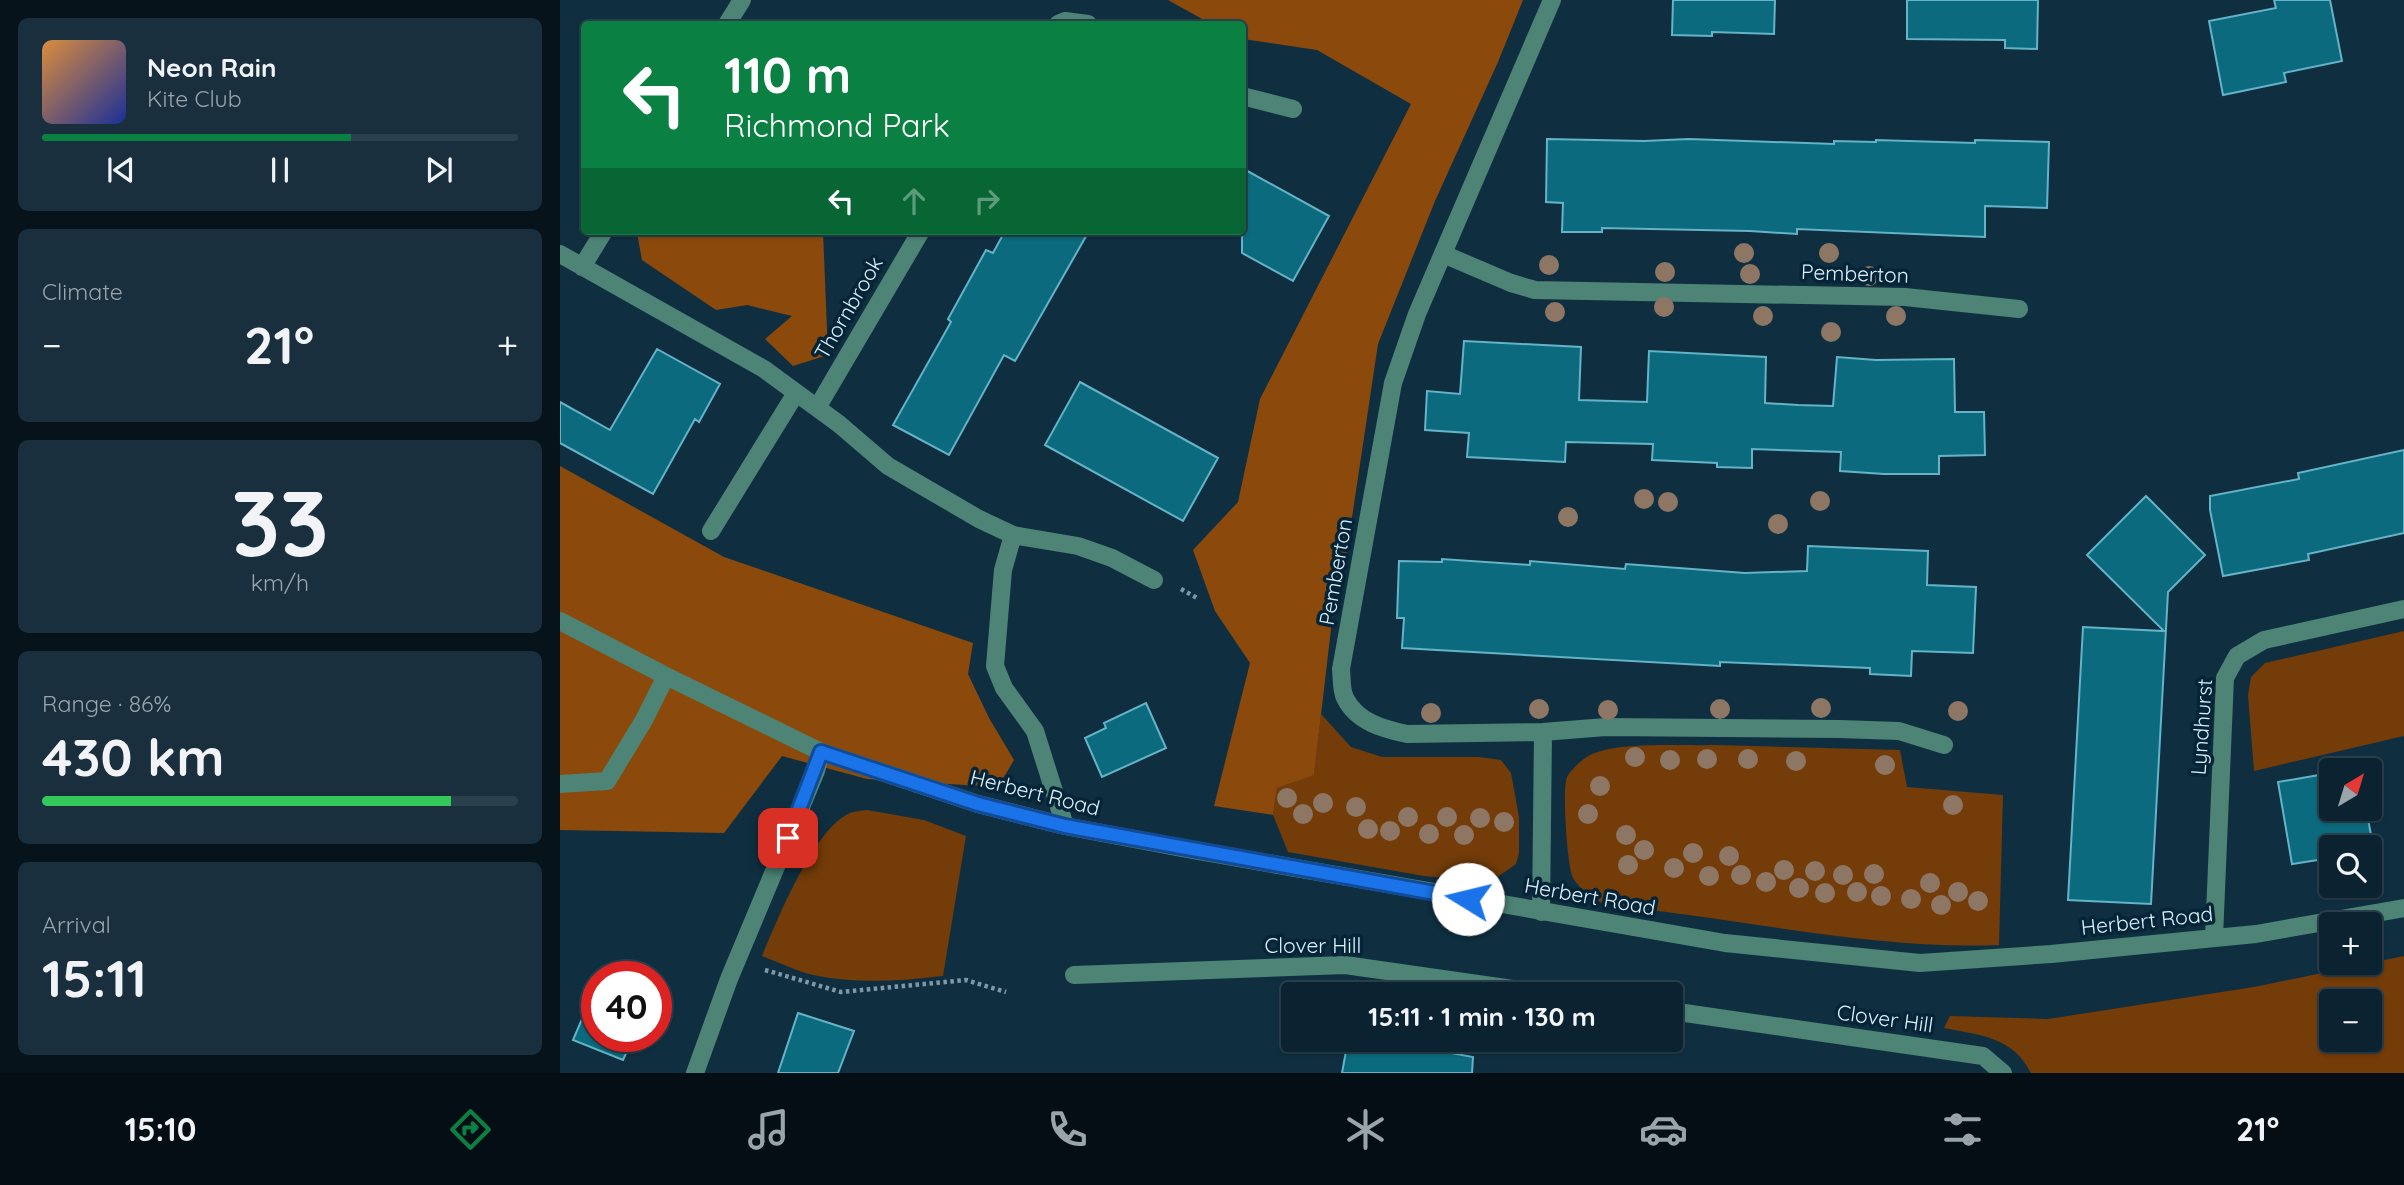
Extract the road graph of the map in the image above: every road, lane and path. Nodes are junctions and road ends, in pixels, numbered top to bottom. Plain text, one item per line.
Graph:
1 (742, 0) edge
2 (1552, 0) edge
3 (729, 21) edge
4 (1246, 97) edge
5 (1293, 109) dead end
6 (602, 235) edge
7 (919, 235) edge
8 (560, 254) edge
9 (1443, 254) junction
10 (582, 267) junction
11 (2020, 309) dead end
12 (796, 393) junction
13 (817, 408) junction
14 (712, 531) dead end
15 (1013, 535) junction
16 (1154, 580) dead end
17 (2404, 609) edge
18 (560, 621) edge
19 (666, 677) junction
20 (1543, 732) junction
21 (1944, 746) dead end
22 (821, 752) junction
23 (560, 785) edge
24 (1065, 826) junction
25 (2404, 908) edge
26 (1541, 912) junction
27 (2214, 937) junction
28 (758, 968) dead end
29 (1074, 975) dead end
30 (1465, 982) edge
31 (1006, 992) dead end
32 (1683, 1014) edge
33 (695, 1073) edge
34 (2003, 1073) edge

1 - 3 street
2 - 9 street, Pemberton
4 - 5 street
6 - 10 street
7 - 13 street, Thornbrook
8 - 10 street
9 - 11 street, Pemberton
9 - 20 street, Pemberton
10 - 12 street
12 - 13 street
12 - 14 street
13 - 15 street
15 - 16 street
15 - 24 street
17 - 27 street, Lyndhurst
18 - 19 street, Herbert Road
19 - 22 street, Herbert Road
19 - 23 street
20 - 21 street, Pemberton
20 - 26 street
22 - 24 street, Herbert Road
22 - 33 street
24 - 26 street, Herbert Road
25 - 27 street, Herbert Road
26 - 27 street, Herbert Road
28 - 31 path
29 - 30 street, Clover Hill
32 - 34 street, Clover Hill

